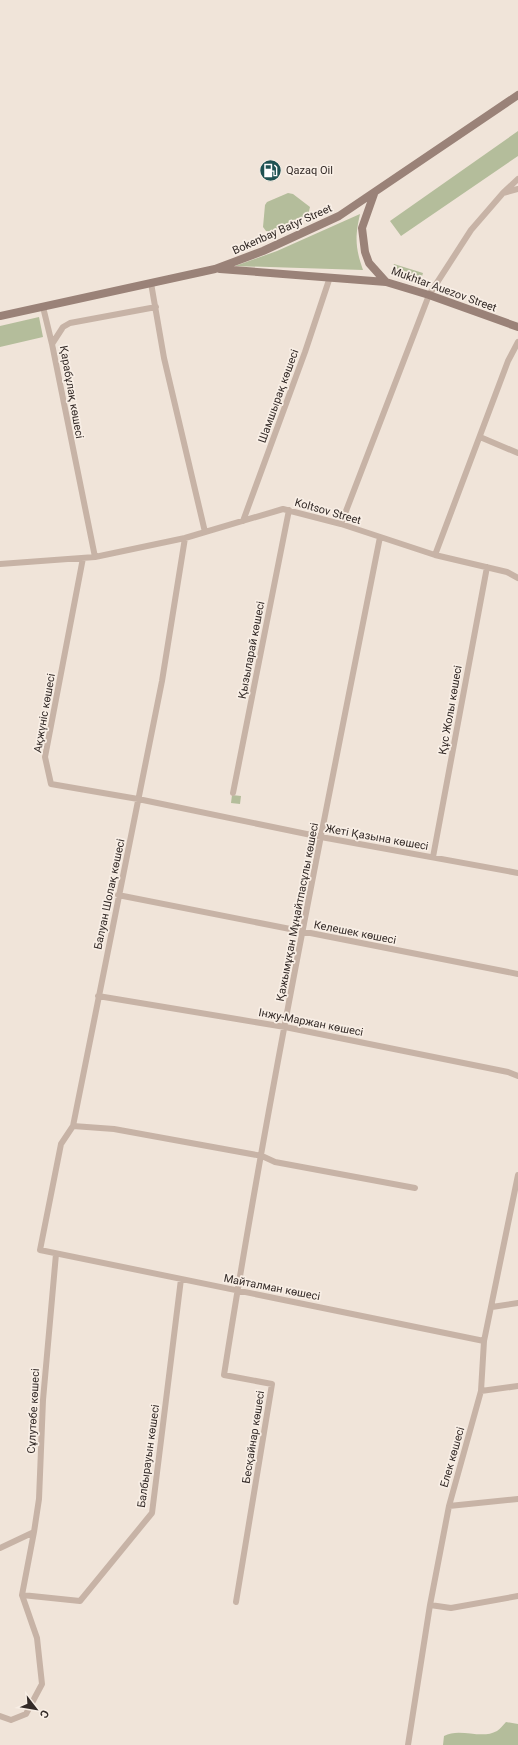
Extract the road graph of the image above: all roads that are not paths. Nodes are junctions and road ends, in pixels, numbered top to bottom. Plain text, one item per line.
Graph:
1 (518, 95) edge
2 (518, 179) edge
3 (518, 189) edge
4 (374, 194) junction
5 (503, 194) junction
6 (215, 269) junction
7 (330, 277) junction
8 (386, 282) junction
9 (151, 283) junction
10 (429, 295) junction
11 (43, 307) junction
12 (156, 307) junction
13 (0, 316) edge
14 (518, 327) edge
15 (518, 342) edge
16 (52, 344) junction
17 (480, 437) junction
18 (518, 453) edge
19 (289, 510) junction
20 (242, 521) junction
21 (341, 524) junction
22 (206, 532) junction
23 (380, 537) junction
24 (185, 538) junction
25 (435, 555) junction
26 (95, 557) junction
27 (83, 558) junction
28 (0, 564) edge
29 (487, 567) junction
30 (518, 578) edge
31 (233, 793) dead end
32 (138, 799) junction
33 (321, 837) junction
34 (433, 857) junction
35 (518, 873) edge
36 (118, 895) junction
37 (302, 932) junction
38 (518, 974) edge
39 (98, 996) junction
40 (285, 1027) junction
41 (518, 1076) edge
42 (72, 1126) junction
43 (262, 1156) junction
44 (518, 1175) edge
45 (415, 1188) dead end
46 (40, 1250) joint
47 (56, 1254) junction
48 (181, 1279) junction
49 (238, 1291) junction
50 (518, 1303) edge
51 (492, 1307) junction
52 (484, 1340) junction
53 (518, 1386) edge
54 (481, 1391) junction
55 (518, 1499) edge
56 (449, 1506) junction
57 (34, 1532) junction
58 (0, 1548) edge
59 (22, 1595) junction
60 (518, 1596) edge
61 (236, 1602) dead end
62 (430, 1605) junction
63 (0, 1716) edge
64 (408, 1745) edge

1 - 4 main road, Bokenbay Batyr Street
2 - 5 street
3 - 5 street
4 - 6 main road, Bokenbay Batyr Street
4 - 8 main road, Mukhtar Auezov Street
5 - 10 street
6 - 7 main road
6 - 9 main road, Bokenbay Batyr Street
7 - 8 main road
7 - 20 street, Шамшырақ көшесі
8 - 10 main road, Mukhtar Auezov Street
9 - 11 main road, Bokenbay Batyr Street
9 - 12 street
10 - 14 main road, Mukhtar Auezov Street
10 - 21 street
11 - 13 main road, Bokenbay Batyr Street
11 - 16 street
12 - 16 street, Қарабұлақ көшесі
12 - 22 street
15 - 17 street
16 - 26 street, Қарабұлақ көшесі
17 - 18 street
17 - 25 street
19 - 20 street, Koltsov Street
19 - 21 street, Koltsov Street
19 - 31 street, Қызыларай көшесі
20 - 22 street, Koltsov Street
21 - 23 street, Koltsov Street
22 - 24 street, Koltsov Street
23 - 25 street, Koltsov Street
23 - 33 street, Қажымұқан Мұңайтпасұлы көшесі
24 - 26 street, Koltsov Street
24 - 32 street, Балуан Шолақ көшесі
25 - 29 street, Koltsov Street
26 - 27 street, Koltsov Street
27 - 28 street, Koltsov Street
27 - 32 street, Ақжүніс көшесі
29 - 30 street, Koltsov Street
29 - 34 street, Құс Жолы көшесі
32 - 33 street, Жеті Қазына көшесі
32 - 36 street, Балуан Шолақ көшесі
33 - 34 street, Жеті Қазына көшесі
33 - 37 street, Қажымұқан Мұңайтпасұлы көшесі
34 - 35 street, Жеті Қазына көшесі
36 - 37 street, Келешек көшесі
36 - 39 street, Балуан Шолақ көшесі
37 - 38 street, Келешек көшесі
37 - 40 street, Қажымұқан Мұңайтпасұлы көшесі
39 - 40 street, Інжу-Маржан көшесі
39 - 42 street, Балуан Шолақ көшесі
40 - 41 street, Інжу-Маржан көшесі
40 - 43 street, Қажымұқан Мұңайтпасұлы көшесі
42 - 43 street
42 - 46 street, Балуан Шолақ көшесі
43 - 45 street
43 - 49 street, Қажымұқан Мұңайтпасұлы көшесі
44 - 51 street, Елек көшесі
46 - 47 street, Майталман көшесі
47 - 48 street, Майталман көшесі
47 - 57 street, Сұлутөбе көшесі
48 - 49 street, Майталман көшесі
48 - 59 street, Балбырауын көшесі
49 - 52 street, Майталман көшесі
49 - 61 street, Бесқайнар көшесі
50 - 51 street
51 - 52 street, Елек көшесі
52 - 54 street, Елек көшесі
53 - 54 street
54 - 56 street, Елек көшесі
55 - 56 street
56 - 62 street, Елек көшесі
57 - 58 street
57 - 59 street, Сұлутөбе көшесі
59 - 63 street
60 - 62 street
62 - 64 street, Елек көшесі

